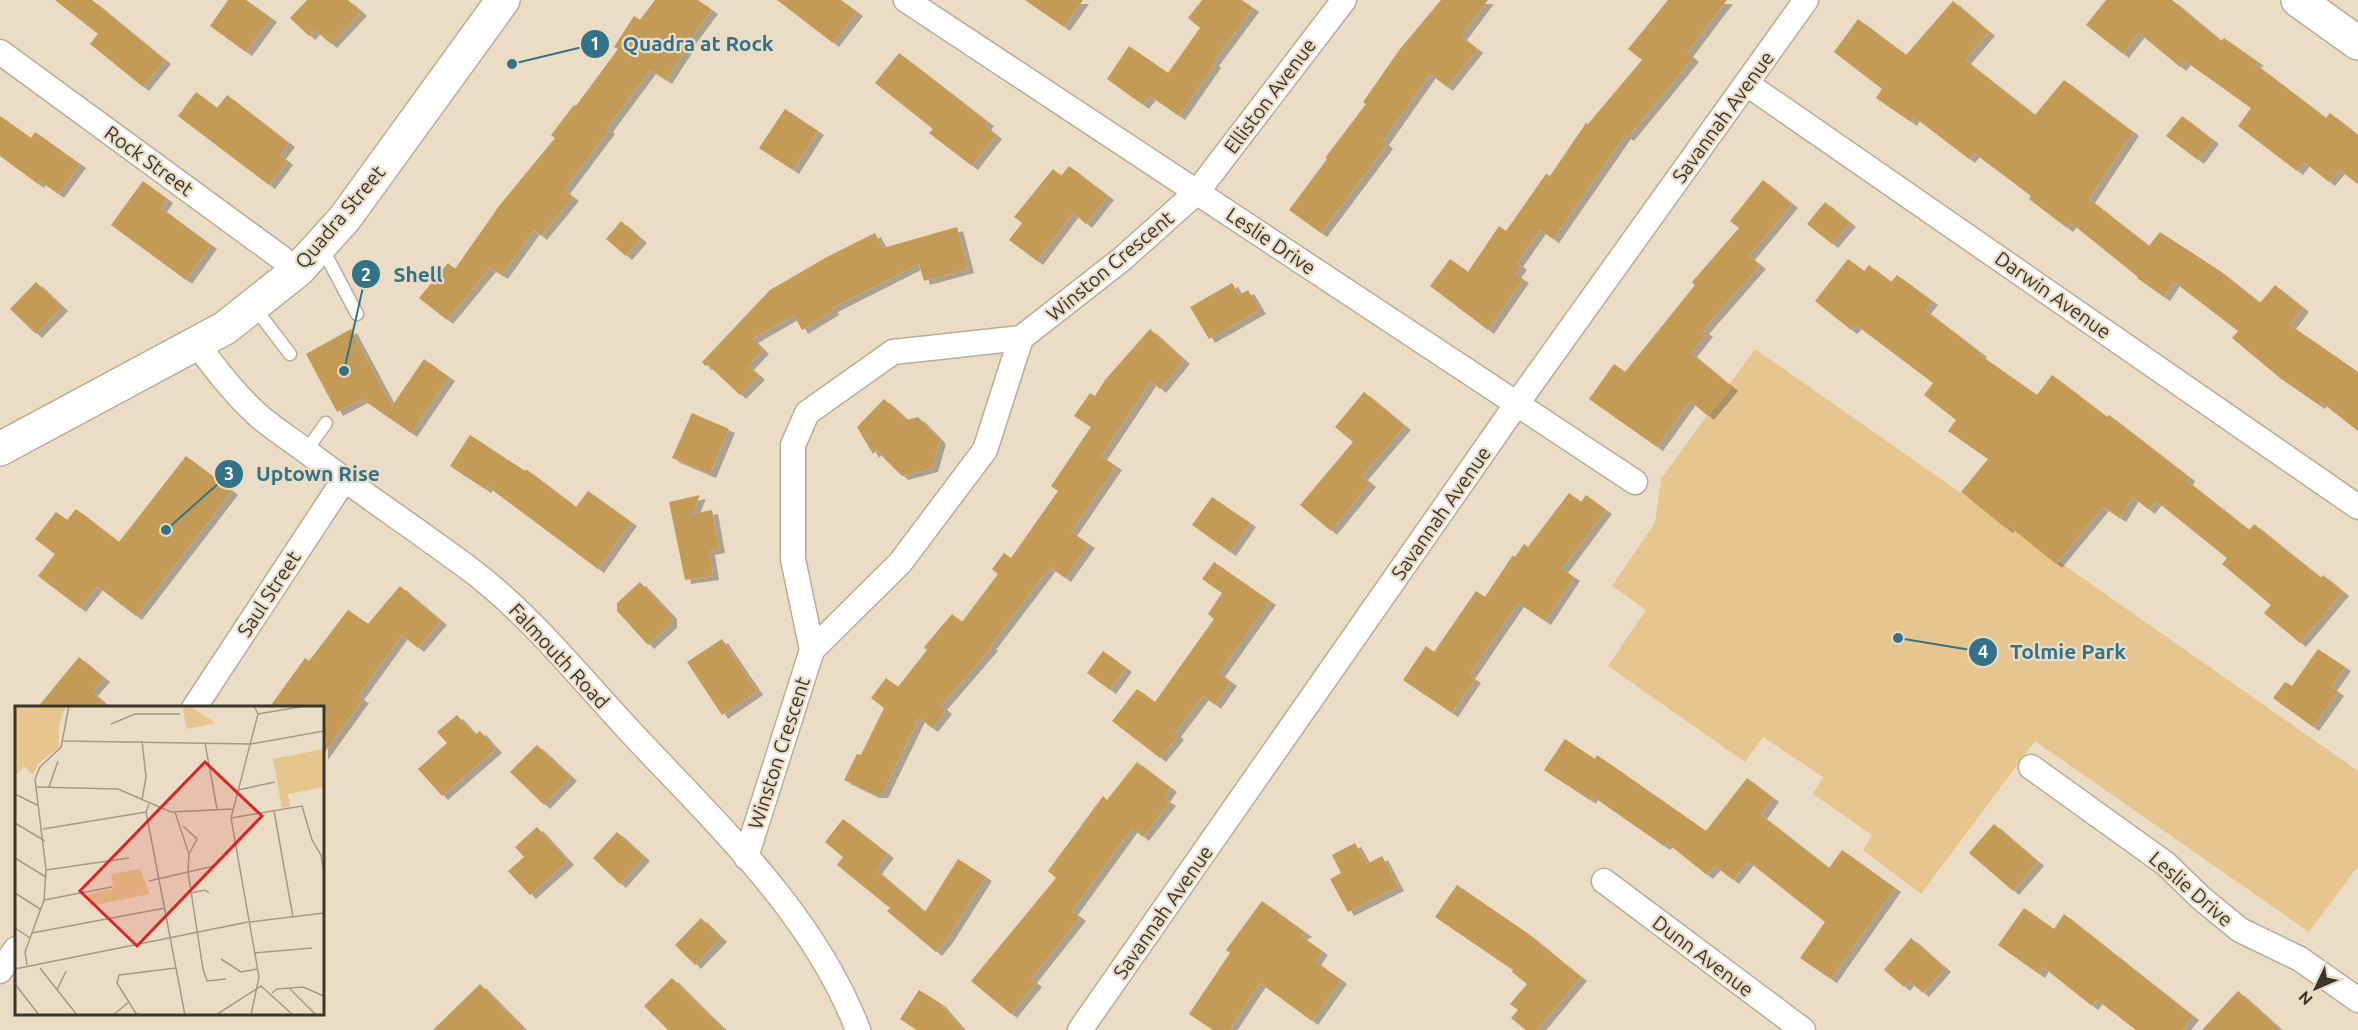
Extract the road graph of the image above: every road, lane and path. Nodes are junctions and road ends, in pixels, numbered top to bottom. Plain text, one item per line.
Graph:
1 (504, 0) edge
2 (906, 0) edge
3 (1344, 0) edge
4 (1806, 0) edge
5 (2298, 0) edge
6 (2358, 43) edge
7 (0, 52) edge
8 (1747, 84) junction
9 (1197, 192) junction
10 (321, 245) junction
11 (298, 270) junction
12 (254, 307) junction
13 (357, 314) dead end
14 (1021, 338) junction
15 (196, 343) junction
16 (290, 354) dead end
17 (1516, 405) junction
18 (326, 423) dead end
19 (0, 449) edge
20 (306, 451) junction
21 (344, 480) junction
22 (1635, 482) dead end
23 (2358, 507) edge
24 (812, 650) junction
25 (195, 706) edge
26 (2031, 767) dead end
27 (746, 857) junction
28 (1604, 881) dead end
29 (15, 950) edge
30 (0, 971) edge
31 (2358, 1000) edge
32 (858, 1030) edge
33 (1080, 1030) edge
34 (1803, 1030) edge

1 - 10 main road, Quadra Street
2 - 9 street, Leslie Drive
3 - 9 street, Elliston Avenue
4 - 8 street, Savannah Avenue
5 - 6 main road
7 - 11 street, Rock Street
8 - 17 street, Savannah Avenue
8 - 23 street, Darwin Avenue
9 - 14 street, Winston Crescent
9 - 17 street, Leslie Drive
10 - 11 main road, Quadra Street
10 - 13 lane
11 - 12 main road, Quadra Street
12 - 15 main road, Quadra Street
12 - 16 lane
14 - 24 street, Winston Crescent
14 - 24 street, Winston Crescent
15 - 19 main road, Quadra Street
15 - 20 street, Falmouth Road
17 - 22 street, Leslie Drive
17 - 33 street, Savannah Avenue
18 - 20 lane
20 - 21 street, Falmouth Road
21 - 25 street, Saul Street
21 - 27 street, Falmouth Road
24 - 27 street, Winston Crescent
26 - 31 street, Leslie Drive
27 - 32 street, Falmouth Road
28 - 34 street, Dunn Avenue
29 - 30 street

